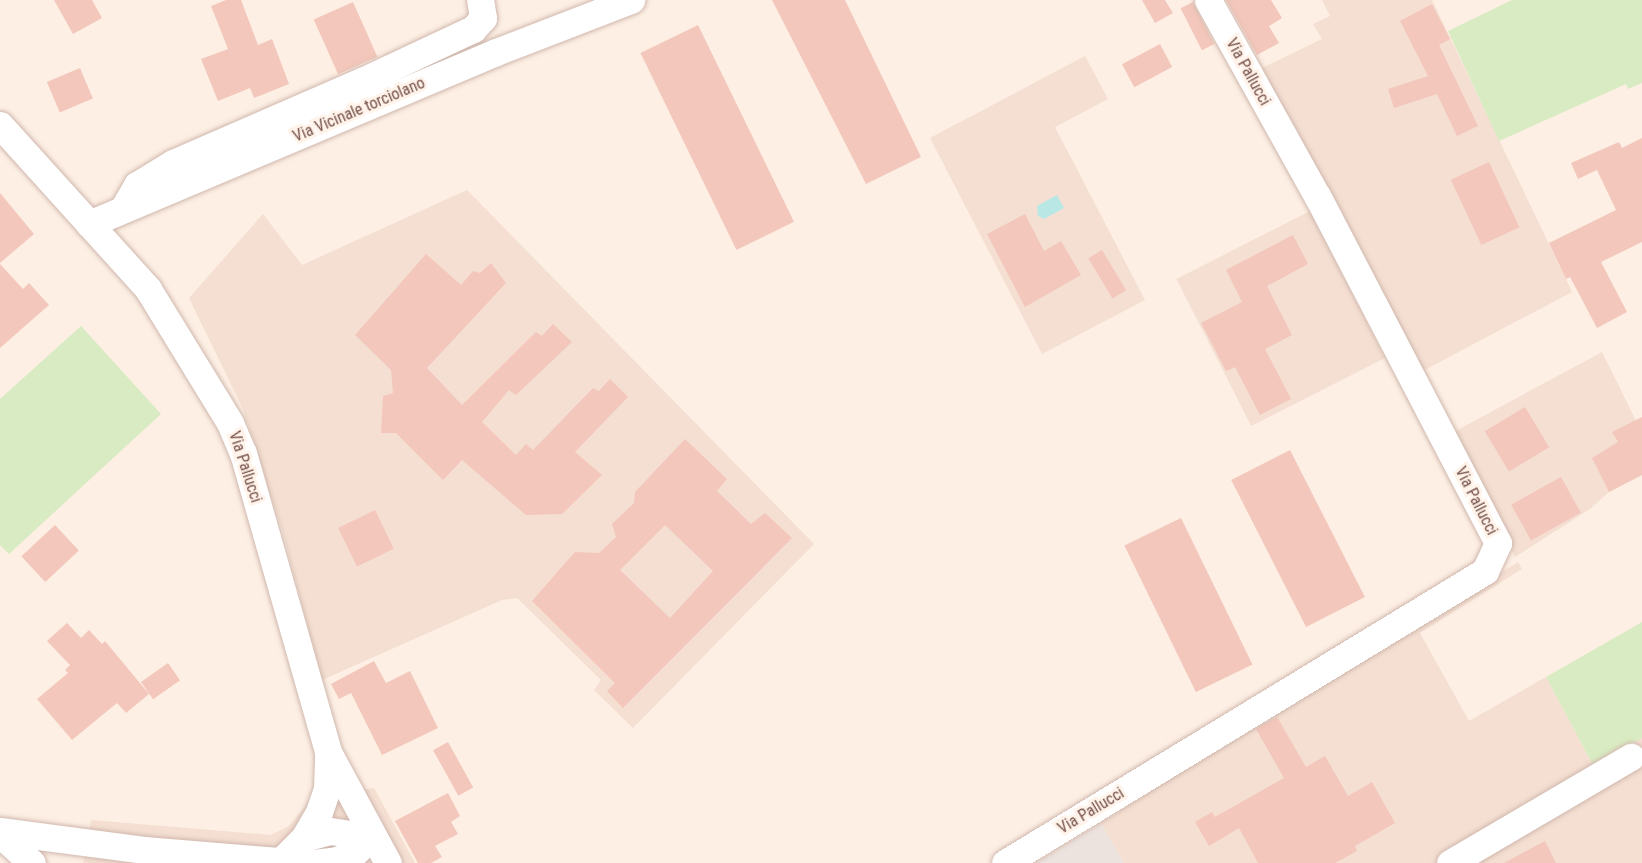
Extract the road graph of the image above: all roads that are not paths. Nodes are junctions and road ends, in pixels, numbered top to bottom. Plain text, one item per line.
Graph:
1 (631, 0) edge
2 (1208, 0) edge
3 (481, 9) edge
4 (496, 52) junction
5 (0, 125) edge
6 (123, 210) junction
7 (89, 224) junction
8 (328, 752) junction
9 (1631, 757) dead end
10 (0, 833) edge
11 (372, 837) junction
12 (100, 854) edge
13 (296, 854) edge
14 (139, 856) edge
15 (32, 863) edge
16 (314, 863) edge
17 (388, 863) edge
18 (1005, 863) edge
19 (1450, 863) edge

1 - 4 street, Via Vicinale torciolano
2 - 18 street, Via Pallucci
3 - 4 street
3 - 6 street
4 - 6 street, Via Vicinale torciolano
5 - 7 street, Via Pallucci
6 - 7 street, Via Vicinale torciolano
7 - 8 street, Via Pallucci
8 - 11 street, Via Pallucci
8 - 13 street
9 - 19 street
10 - 12 street
10 - 15 street
11 - 13 street
11 - 16 street
11 - 17 street, Via Pallucci
12 - 14 street
13 - 14 street

